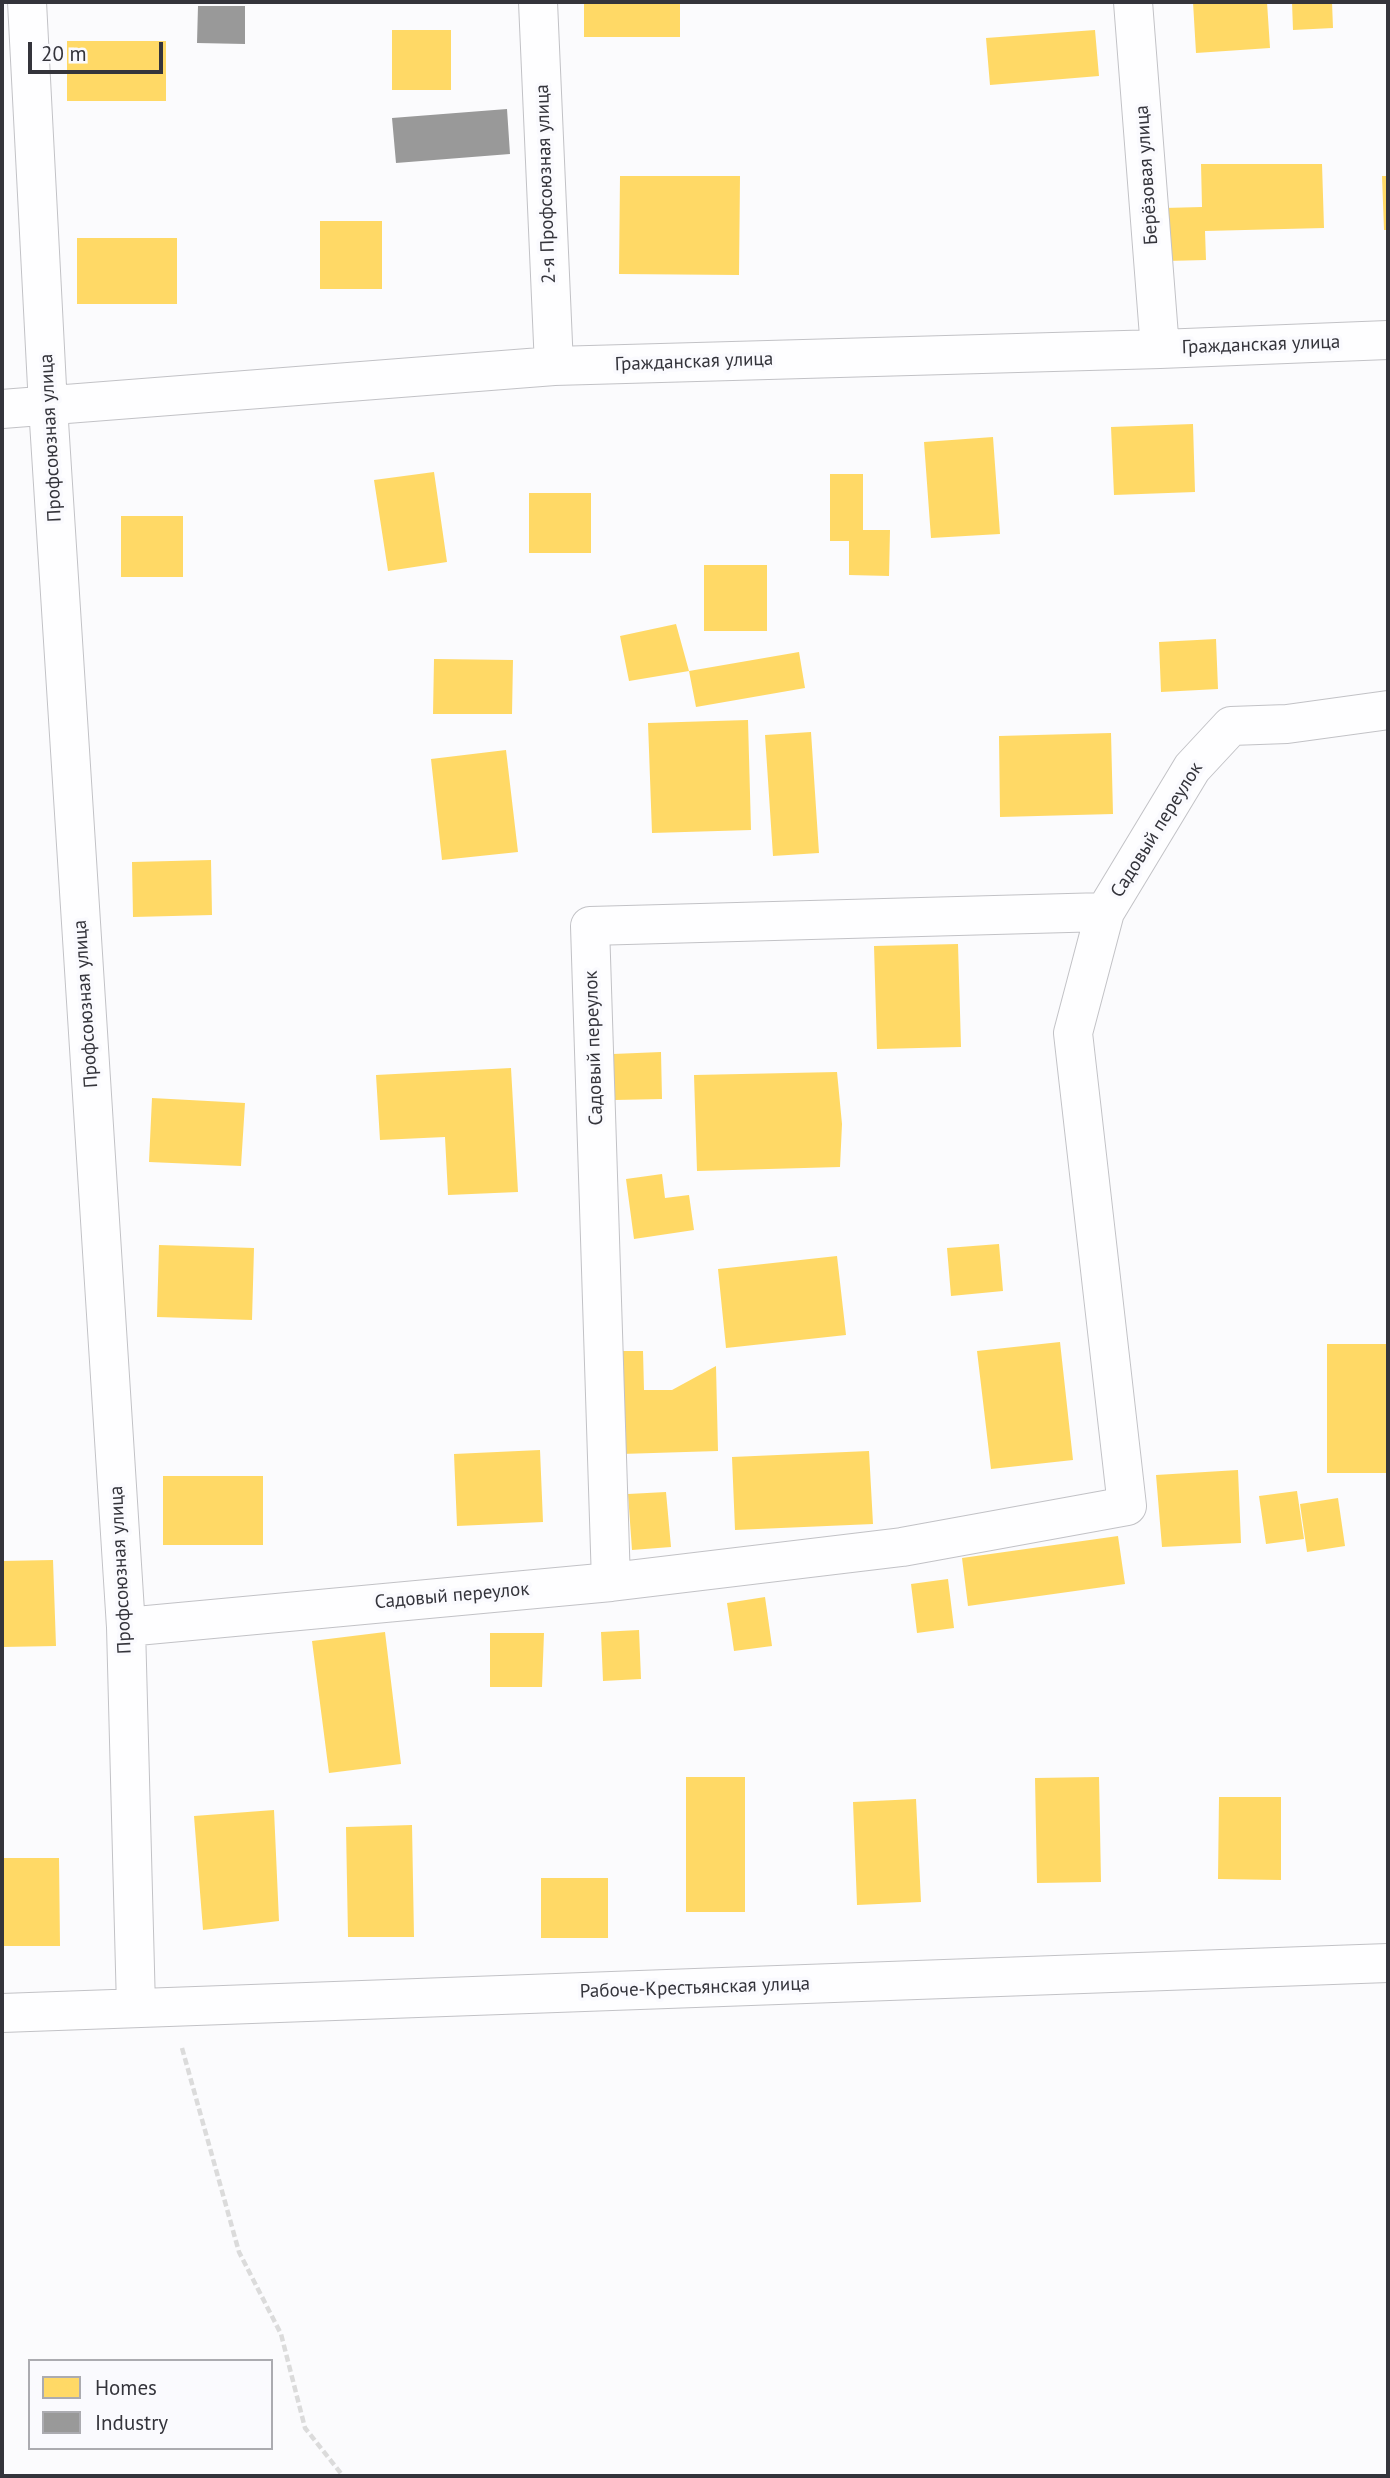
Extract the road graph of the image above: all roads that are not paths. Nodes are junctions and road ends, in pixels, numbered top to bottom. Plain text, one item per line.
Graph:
1 (27, 2) edge
2 (538, 2) edge
3 (1133, 2) edge
4 (1388, 340) edge
5 (1160, 349) junction
6 (554, 366) junction
7 (48, 406) junction
8 (2, 409) edge
9 (1388, 710) edge
10 (1105, 912) junction
11 (611, 1582) junction
12 (125, 1627) junction
13 (1388, 1963) edge
14 (153, 2007) junction
15 (2, 2013) edge

1 - 7 street, Профсоюзная улица
2 - 6 street, 2-я Профсоюзная улица
3 - 5 street, Берёзовая улица
4 - 5 street, Гражданская улица
5 - 6 street, Гражданская улица
6 - 7 street, Гражданская улица
7 - 8 street, Гражданская улица
7 - 12 street, Профсоюзная улица
9 - 10 street, Садовый переулок
10 - 11 street
10 - 11 street, Садовый переулок
11 - 12 street, Садовый переулок
12 - 14 street, Профсоюзная улица
13 - 14 street, Рабоче-Крестьянская улица
14 - 15 street, Рабоче-Крестьянская улица

